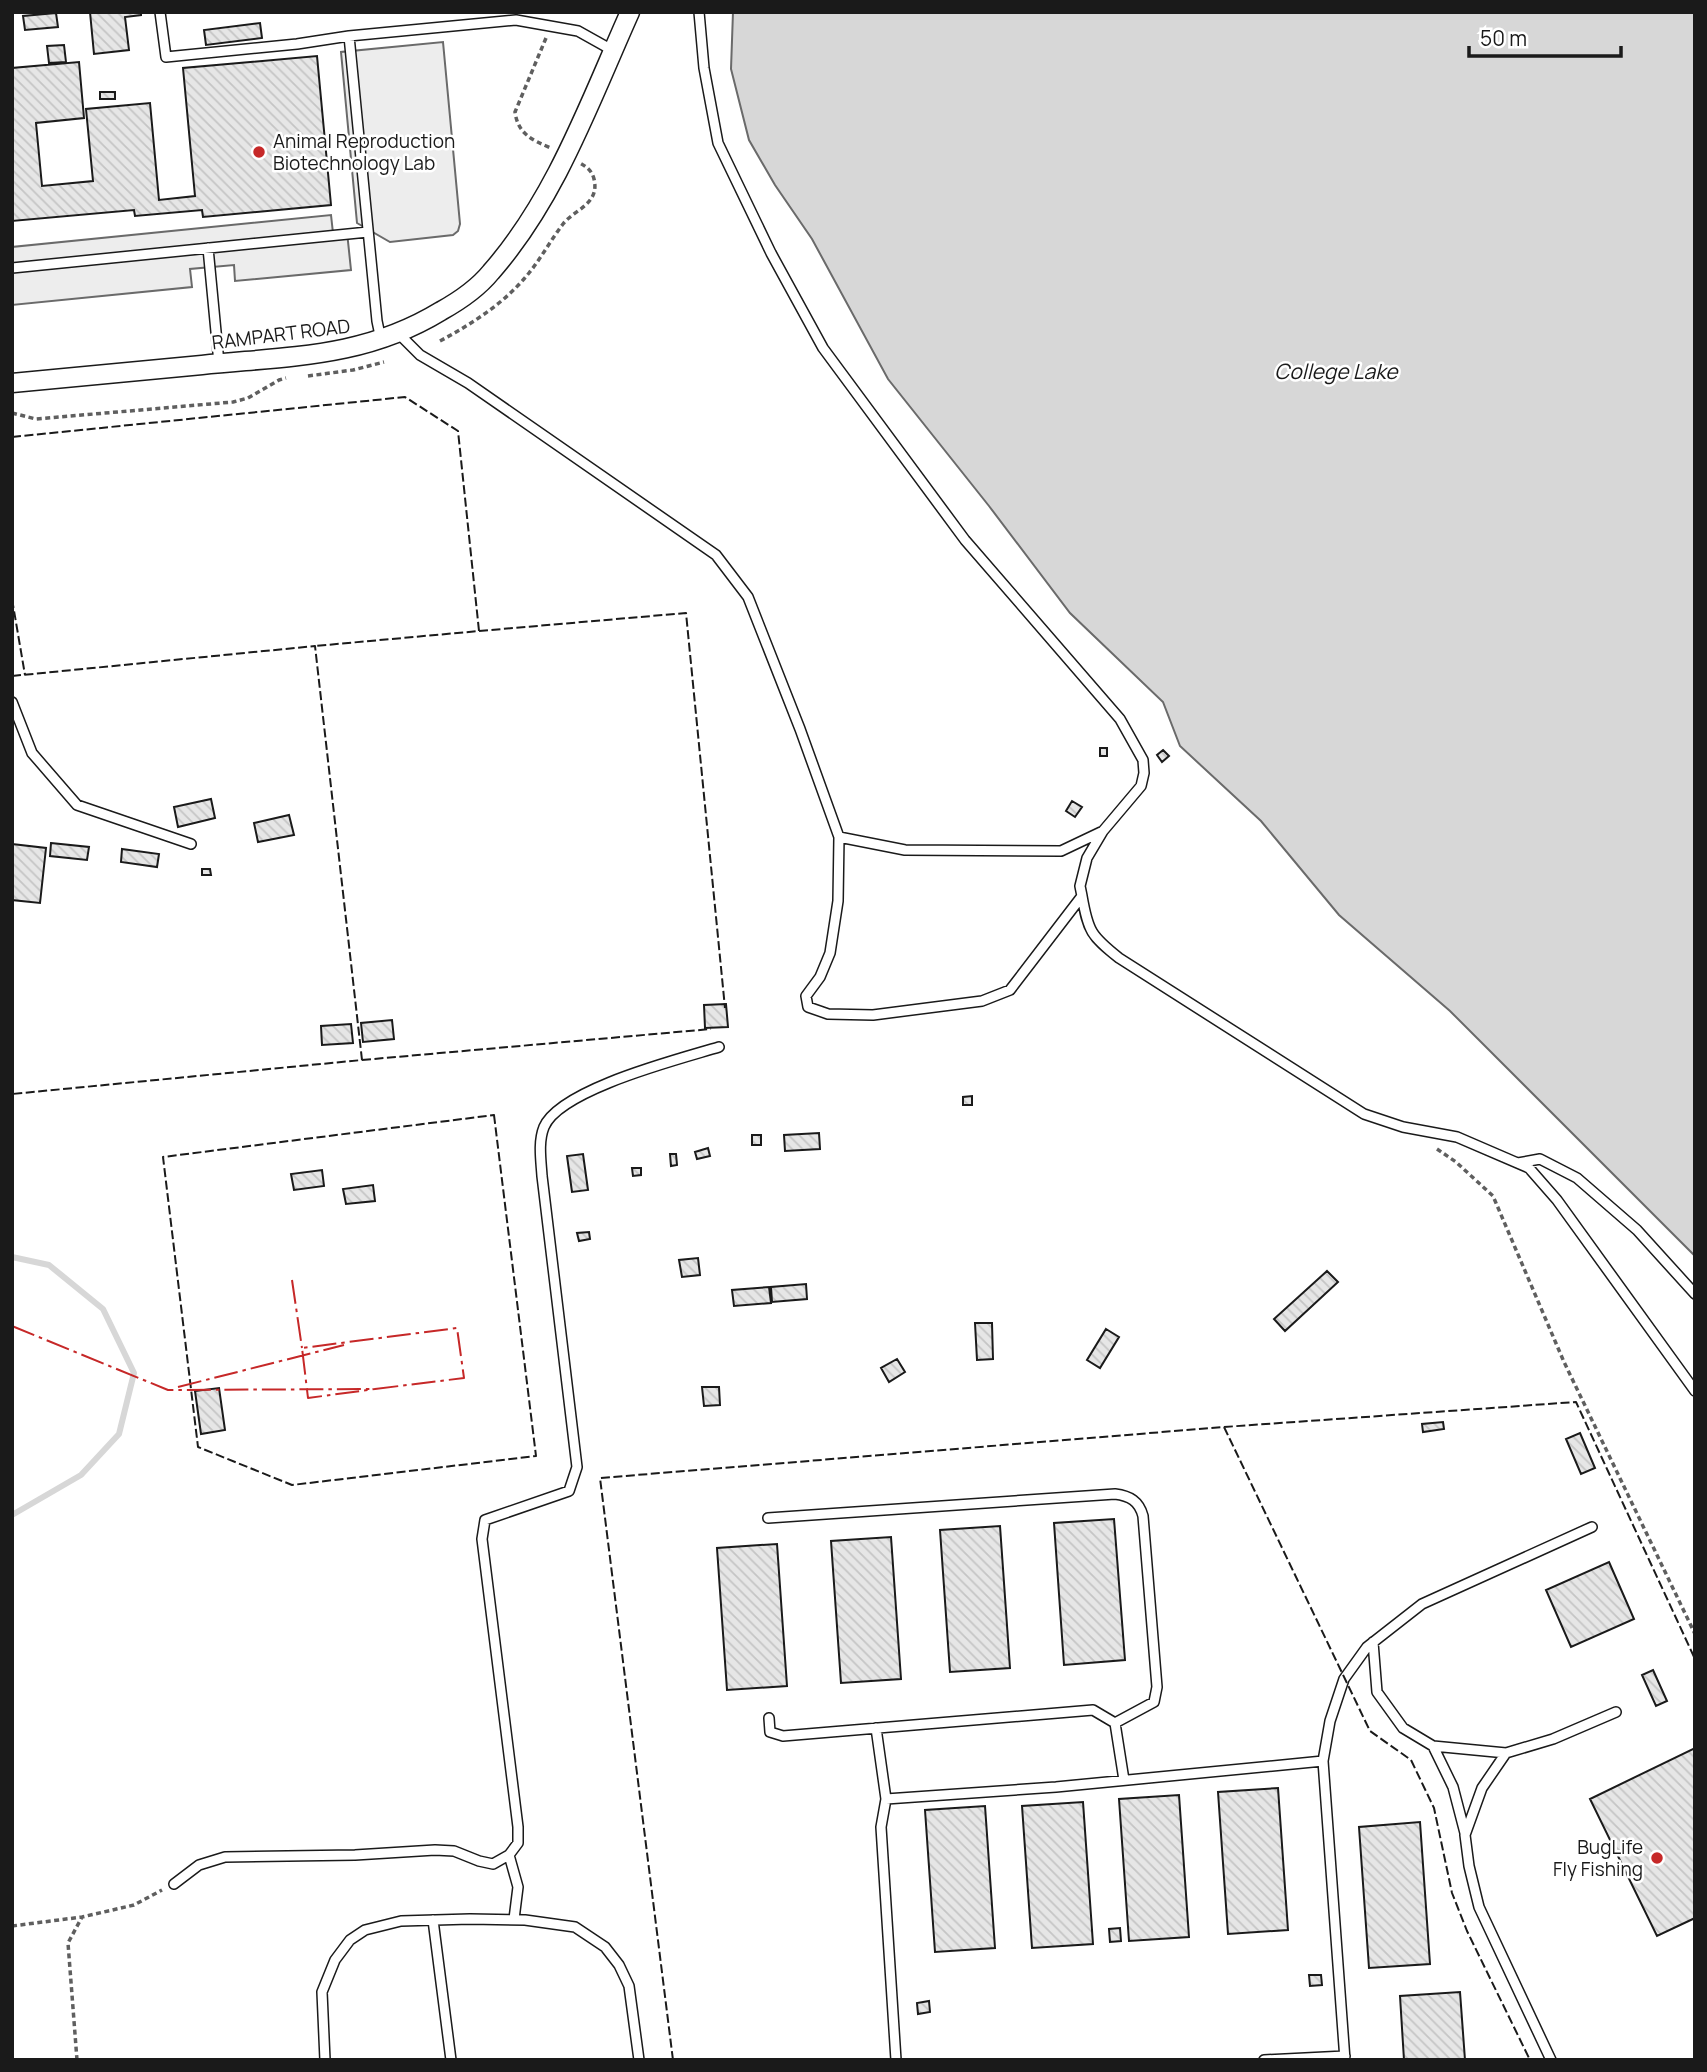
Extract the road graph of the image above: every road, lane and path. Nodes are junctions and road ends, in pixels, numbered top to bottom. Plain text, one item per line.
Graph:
1 (160, 12) edge
2 (630, 12) edge
3 (699, 12) edge
4 (349, 36) junction
5 (546, 39) dead end
6 (612, 50) junction
7 (555, 149) dead end
8 (581, 163) dead end
9 (368, 232) junction
10 (208, 248) junction
11 (12, 268) edge
12 (398, 334) junction
13 (381, 341) junction
14 (440, 341) dead end
15 (384, 362) dead end
16 (219, 363) junction
17 (299, 377) dead end
18 (289, 378) dead end
19 (12, 383) edge
20 (12, 413) edge
21 (12, 702) edge
22 (1103, 831) junction
23 (839, 837) junction
24 (191, 844) dead end
25 (1082, 896) junction
26 (719, 1047) dead end
27 (1435, 1148) dead end
28 (1516, 1164) junction
29 (1695, 1294) edge
30 (1695, 1391) edge
31 (768, 1518) dead end
32 (1592, 1527) dead end
33 (1695, 1634) edge
34 (1373, 1642) junction
35 (1616, 1712) dead end
36 (769, 1717) dead end
37 (1115, 1723) junction
38 (876, 1728) junction
39 (1433, 1746) junction
40 (1506, 1753) junction
41 (1323, 1761) junction
42 (1124, 1780) junction
43 (886, 1799) junction
44 (1465, 1835) junction
45 (509, 1855) junction
46 (174, 1884) joint
47 (82, 1917) junction
48 (514, 1919) junction
49 (433, 1920) junction
50 (12, 1926) edge
51 (1345, 2058) edge
52 (77, 2060) edge
53 (325, 2060) edge
54 (450, 2060) edge
55 (639, 2060) edge
56 (896, 2060) edge
57 (1264, 2060) edge
58 (1550, 2060) edge

1 - 4 lane
2 - 6 street, RAMPART ROAD
3 - 22 lane
4 - 6 lane
4 - 9 lane
5 - 7 path
6 - 12 street, RAMPART ROAD
8 - 14 path
9 - 10 lane
9 - 13 lane
10 - 11 lane
10 - 16 lane
12 - 13 street, RAMPART ROAD
12 - 23 lane
13 - 16 street, RAMPART ROAD
15 - 17 path
16 - 19 street, RAMPART ROAD
18 - 20 path
21 - 24 lane
22 - 23 lane
22 - 25 lane
23 - 25 lane
25 - 28 lane
26 - 45 lane
27 - 33 path
28 - 29 lane
28 - 30 lane
31 - 37 lane
32 - 34 lane
34 - 39 lane
34 - 41 lane
35 - 40 lane
36 - 38 lane
37 - 38 lane
37 - 42 lane
38 - 43 lane
39 - 40 lane
39 - 44 lane
40 - 44 lane
41 - 42 lane
41 - 51 lane
42 - 43 lane
43 - 56 lane
44 - 58 lane
45 - 46 lane
45 - 48 lane
46 - 47 path
47 - 50 path
47 - 52 path
48 - 49 lane
48 - 55 lane
49 - 53 lane
49 - 54 lane
51 - 57 lane

